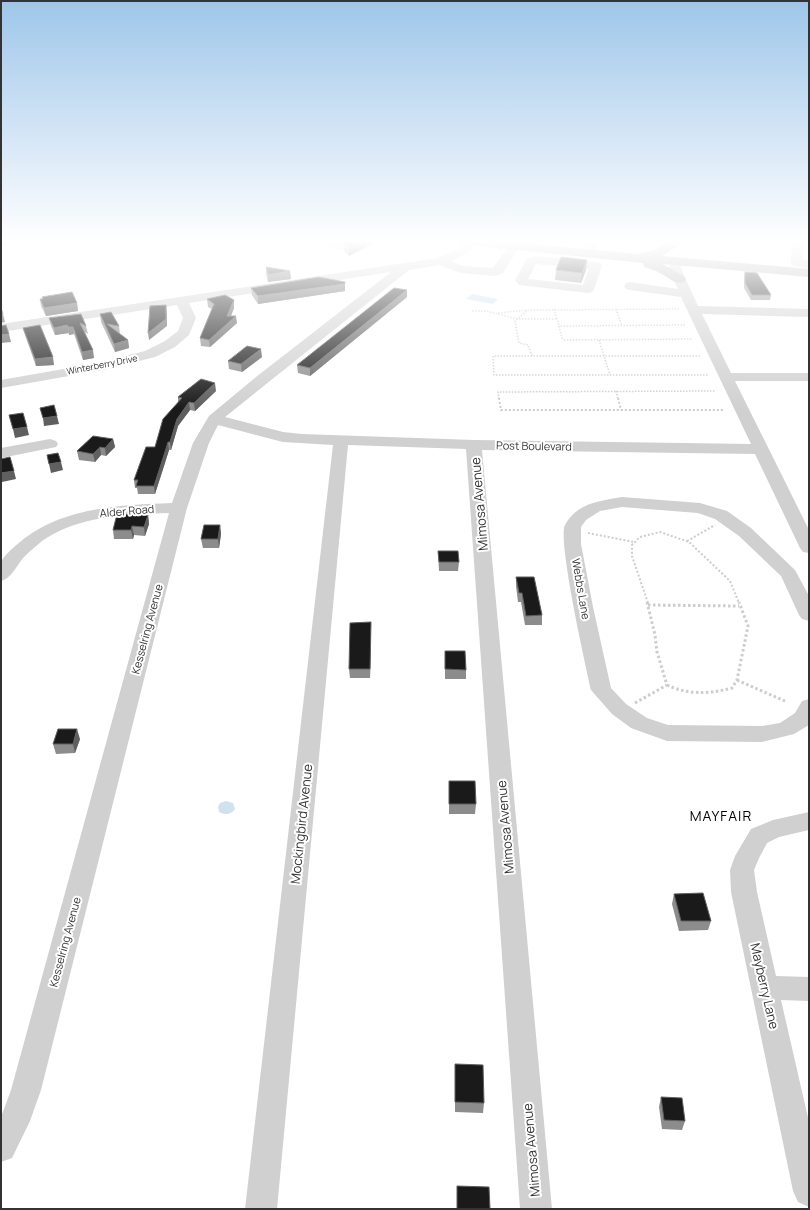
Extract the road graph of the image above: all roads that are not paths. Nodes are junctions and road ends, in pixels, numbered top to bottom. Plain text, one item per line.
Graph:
1 (205, 296) edge
2 (368, 296) edge
3 (687, 296) edge
4 (182, 300) junction
5 (694, 310) junction
6 (809, 314) edge
7 (1, 328) edge
8 (726, 377) junction
9 (809, 377) edge
10 (1, 384) edge
11 (214, 419) junction
12 (341, 440) junction
13 (50, 444) dead end
14 (474, 445) junction
15 (762, 449) junction
16 (1, 452) edge
17 (178, 508) junction
18 (809, 548) edge
19 (1, 575) edge
20 (806, 603) edge
21 (809, 706) edge
22 (809, 821) edge
23 (765, 987) junction
24 (809, 989) edge
25 (1, 1147) edge
26 (809, 1191) edge
27 (261, 1209) edge
28 (536, 1209) edge

1 - 4 street
2 - 11 street, Kesselring Avenue
3 - 5 street
4 - 7 street
4 - 10 street, Winterberry Drive
5 - 6 street
5 - 8 street
8 - 9 street
8 - 15 street
11 - 12 street, Post Boulevard
11 - 17 street, Kesselring Avenue
12 - 14 street, Post Boulevard
12 - 27 street, Mockingbird Avenue
13 - 16 street
14 - 15 street, Post Boulevard
14 - 28 street, Mimosa Avenue
15 - 18 street
17 - 19 street, Alder Road
17 - 25 street, Kesselring Avenue
20 - 21 street, Webbs Lane
22 - 23 street, Mayberry Lane
23 - 24 street
23 - 26 street, Mayberry Lane

